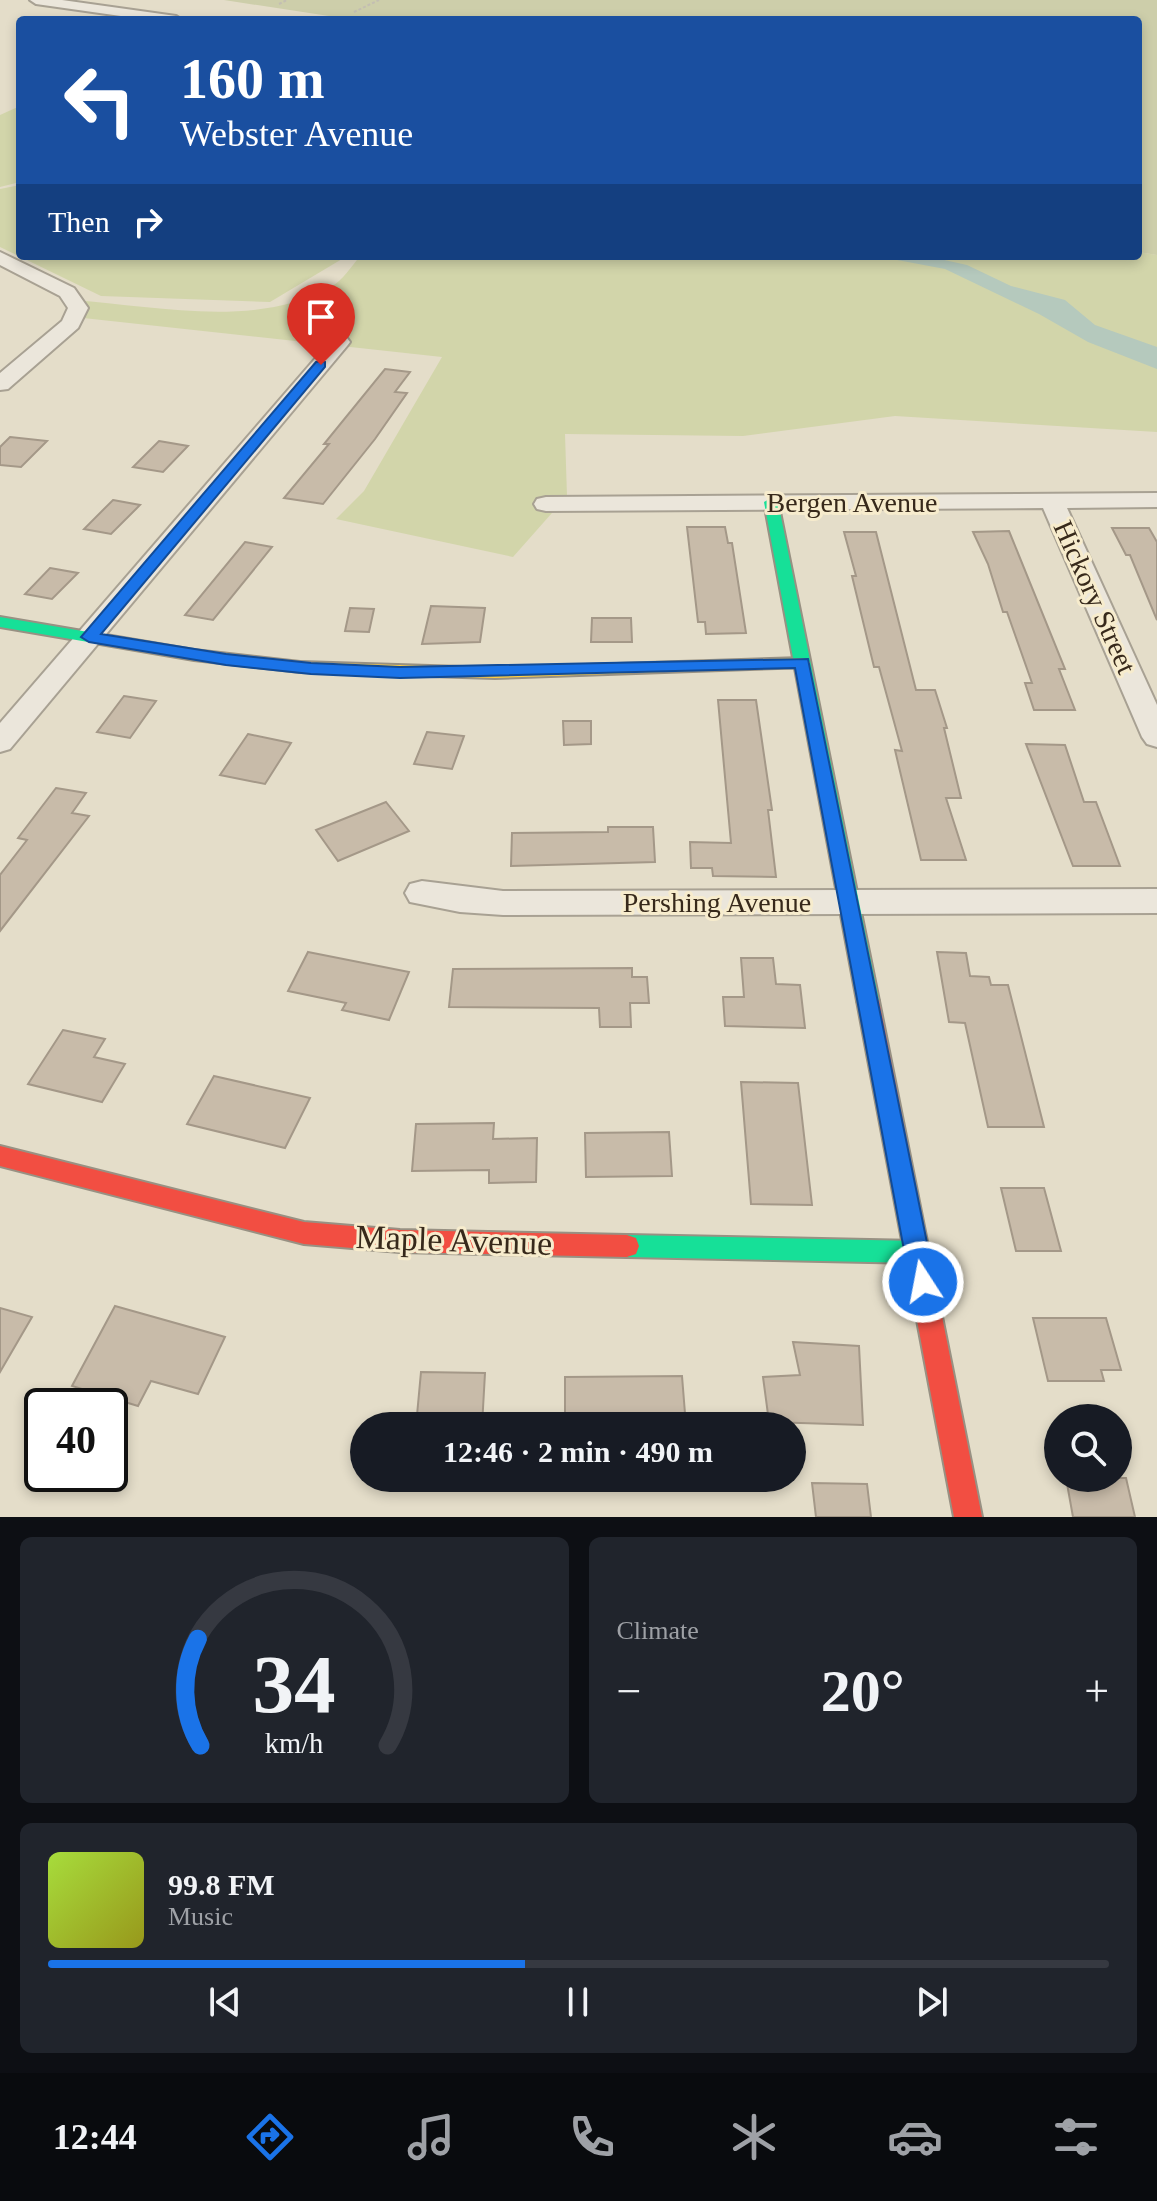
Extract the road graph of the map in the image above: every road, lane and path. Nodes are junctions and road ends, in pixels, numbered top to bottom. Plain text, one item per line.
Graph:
1 (36, 0) edge
2 (287, 0) edge
3 (379, 0) edge
4 (279, 4) dead end
5 (354, 12) dead end
6 (148, 16) edge
7 (0, 258) edge
8 (340, 342) dead end
9 (0, 384) edge
10 (1157, 500) edge
11 (1052, 501) junction
12 (771, 502) junction
13 (546, 504) dead end
14 (0, 622) edge
15 (89, 637) junction
16 (802, 663) junction
17 (1157, 737) edge
18 (0, 742) edge
19 (422, 893) dead end
20 (1157, 901) edge
21 (849, 902) junction
22 (0, 1156) edge
23 (917, 1252) junction
24 (968, 1517) edge

1 - 6 street
2 - 4 path
3 - 5 path
7 - 9 street
8 - 15 street
10 - 11 street, Bergen Avenue
11 - 12 street, Bergen Avenue
11 - 17 street, Hickory Street
12 - 13 street, Bergen Avenue
12 - 16 street
14 - 15 street
15 - 16 street
15 - 18 street
16 - 21 street
19 - 21 street, Pershing Avenue
20 - 21 street, Pershing Avenue
21 - 23 street
22 - 23 street, Maple Avenue
23 - 24 street

